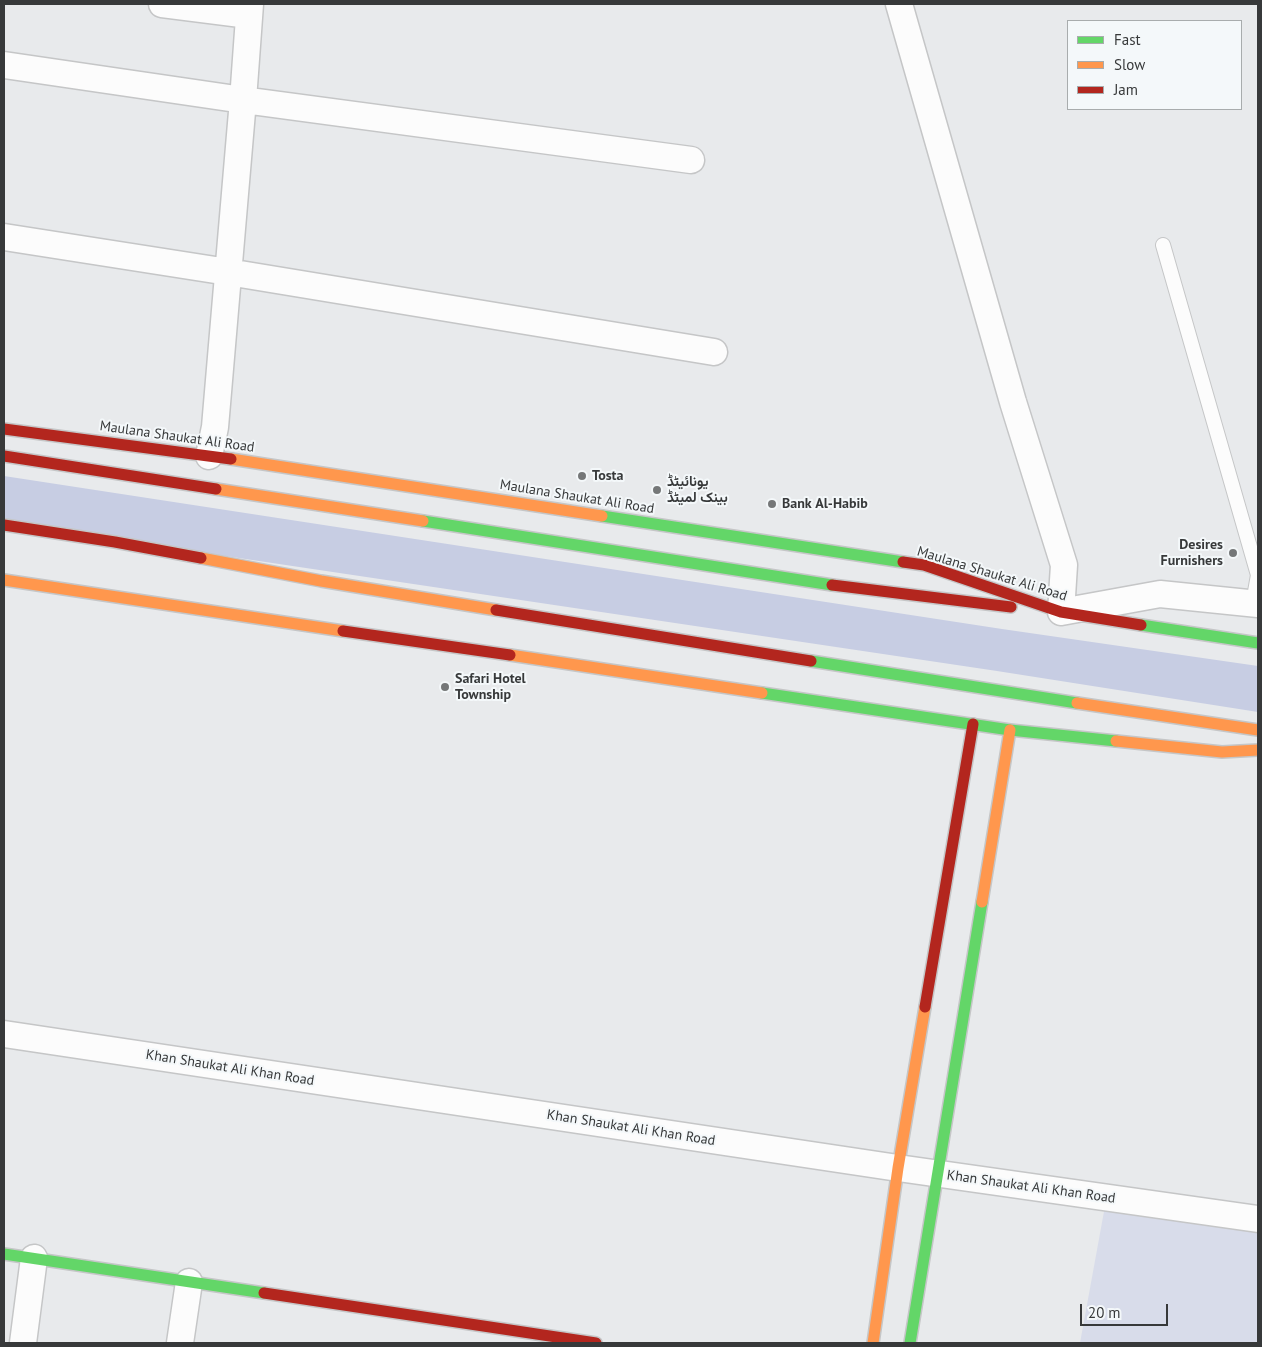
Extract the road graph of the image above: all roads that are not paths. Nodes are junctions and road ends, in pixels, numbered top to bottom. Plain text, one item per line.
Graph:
1 (162, 4) edge
2 (899, 4) edge
3 (250, 9) edge
4 (4, 65) edge
5 (243, 100) junction
6 (691, 160) dead end
7 (4, 237) edge
8 (1163, 245) dead end
9 (228, 272) junction
10 (714, 352) dead end
11 (4, 429) edge
12 (4, 456) edge
13 (209, 456) junction
14 (4, 525) edge
15 (4, 580) edge
16 (1255, 603) edge
17 (1061, 612) junction
18 (1258, 643) edge
19 (973, 724) junction
20 (1010, 730) junction
21 (1258, 730) edge
22 (1258, 750) edge
23 (4, 1034) edge
24 (898, 1168) junction
25 (939, 1174) junction
26 (1258, 1219) edge
27 (4, 1254) edge
28 (34, 1258) junction
29 (189, 1282) junction
30 (495, 1336) edge
31 (23, 1343) edge
32 (180, 1343) edge
33 (596, 1343) edge
34 (872, 1343) edge
35 (910, 1343) edge

1 - 3 street
2 - 17 street
3 - 5 street
4 - 5 street
5 - 6 street
5 - 9 street
7 - 9 street
8 - 16 lane
9 - 10 street
9 - 13 street
11 - 13 main road, Maulana Shaukat Ali Road
12 - 17 main road
13 - 17 main road, Maulana Shaukat Ali Road
14 - 21 main road
15 - 19 main road
16 - 17 street
17 - 18 main road, Maulana Shaukat Ali Road
19 - 20 main road
19 - 24 main road
20 - 22 main road
20 - 25 main road
23 - 24 street, Khan Shaukat Ali Khan Road
24 - 25 street, Khan Shaukat Ali Khan Road
24 - 34 main road
25 - 26 street, Khan Shaukat Ali Khan Road
25 - 35 main road
27 - 28 main road
28 - 29 main road
28 - 31 street
29 - 30 main road
29 - 32 street
30 - 33 main road

